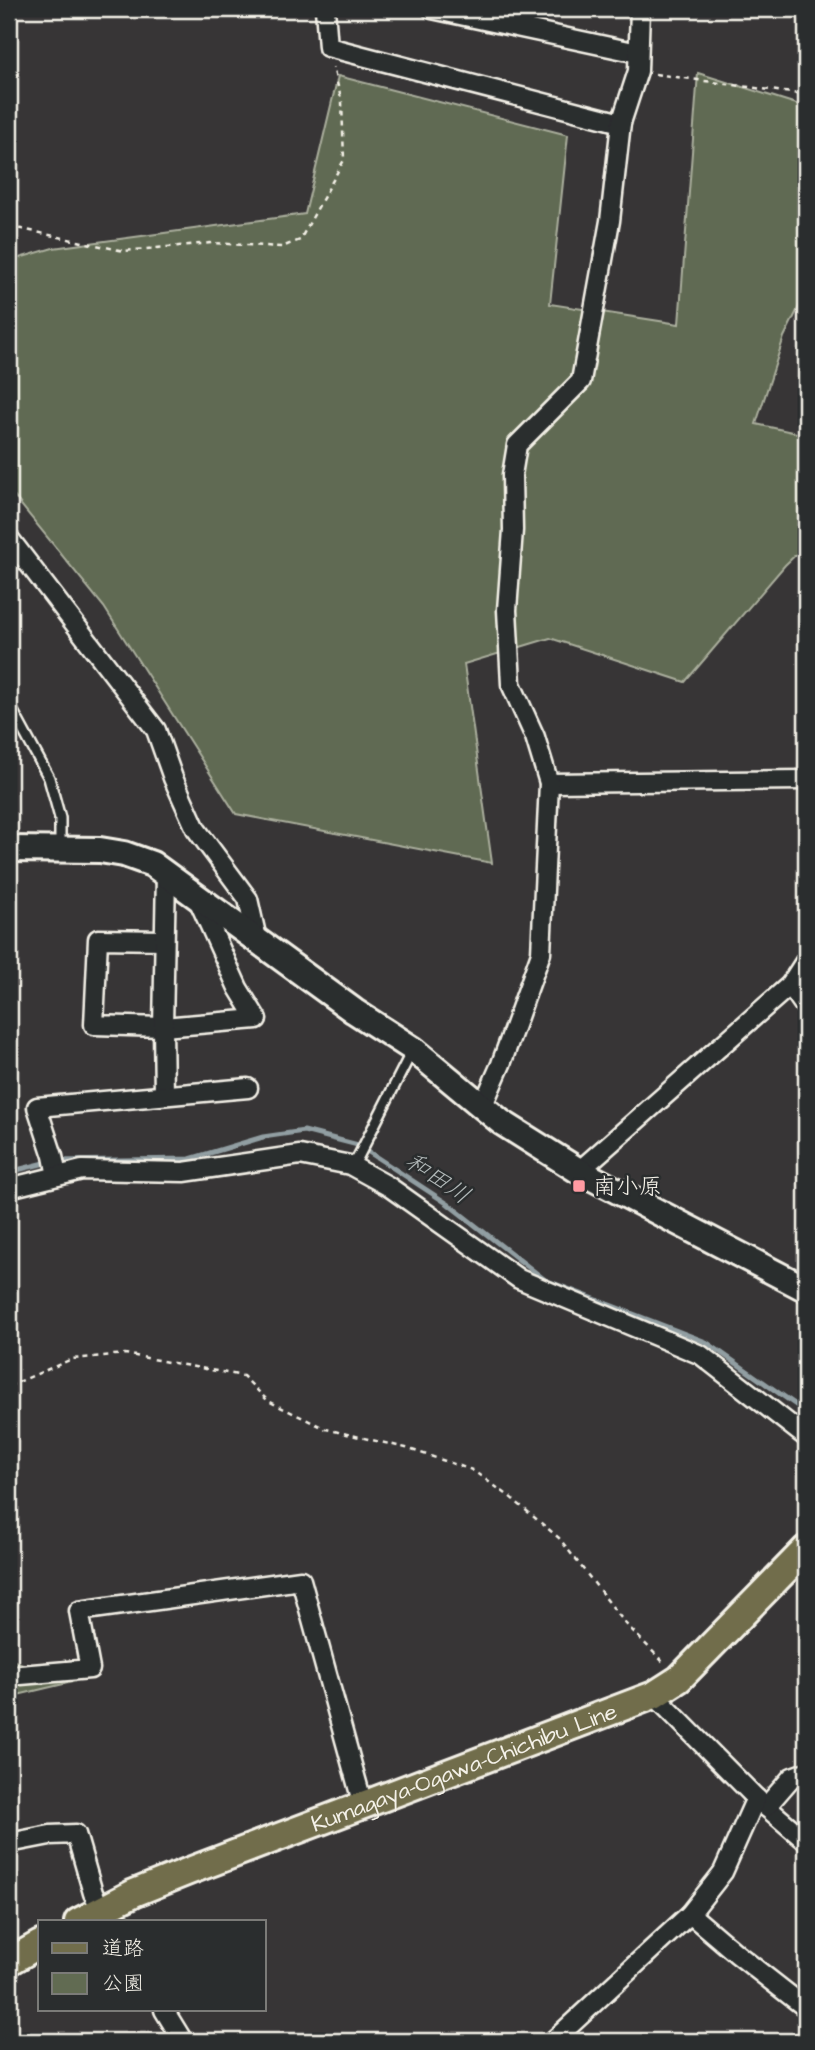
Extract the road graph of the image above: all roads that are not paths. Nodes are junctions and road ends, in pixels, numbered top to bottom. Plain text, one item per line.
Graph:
1 (326, 9) edge
2 (432, 9) edge
3 (640, 9) edge
4 (638, 53) junction
5 (621, 123) junction
6 (9, 538) edge
7 (9, 704) edge
8 (806, 780) edge
9 (549, 783) junction
10 (9, 849) edge
11 (60, 849) junction
12 (166, 874) junction
13 (196, 897) junction
14 (257, 939) junction
15 (164, 940) junction
16 (806, 960) edge
17 (790, 985) junction
18 (806, 1008) edge
19 (163, 1027) junction
20 (413, 1049) junction
21 (248, 1088) dead end
22 (164, 1094) junction
23 (483, 1105) junction
24 (353, 1167) junction
25 (579, 1171) junction
26 (57, 1176) junction
27 (9, 1188) edge
28 (803, 1283) edge
29 (806, 1437) edge
30 (806, 1549) edge
31 (9, 1676) edge
32 (654, 1695) junction
33 (806, 1772) edge
34 (761, 1803) junction
35 (363, 1805) junction
36 (806, 1841) edge
37 (9, 1843) edge
38 (690, 1914) junction
39 (93, 1917) edge
40 (38, 1945) edge
41 (9, 1962) edge
42 (806, 2008) edge
43 (165, 2011) edge
44 (183, 2041) edge
45 (553, 2041) edge

1 - 5 street
2 - 4 street
3 - 4 street
4 - 5 street
5 - 9 street
6 - 14 street
7 - 11 lane
8 - 9 street
9 - 23 street
10 - 11 street
11 - 12 street
12 - 13 street
12 - 15 street
13 - 14 street
13 - 19 street
14 - 20 street
15 - 19 street
15 - 19 street
16 - 17 street
17 - 18 street
17 - 25 street
19 - 22 street
20 - 23 street
20 - 24 lane
21 - 22 street
22 - 26 street
23 - 25 street
24 - 26 street
24 - 29 street
25 - 28 street
26 - 27 street
30 - 32 main road, Kumagaya-Ogawa-Chichibu Line
31 - 35 street
32 - 34 street
32 - 35 main road, Kumagaya-Ogawa-Chichibu Line
33 - 34 street
34 - 36 street
34 - 38 street
35 - 39 main road, Kumagaya-Ogawa-Chichibu Line
37 - 39 street
38 - 42 street
38 - 45 street
40 - 41 main road
43 - 44 street

